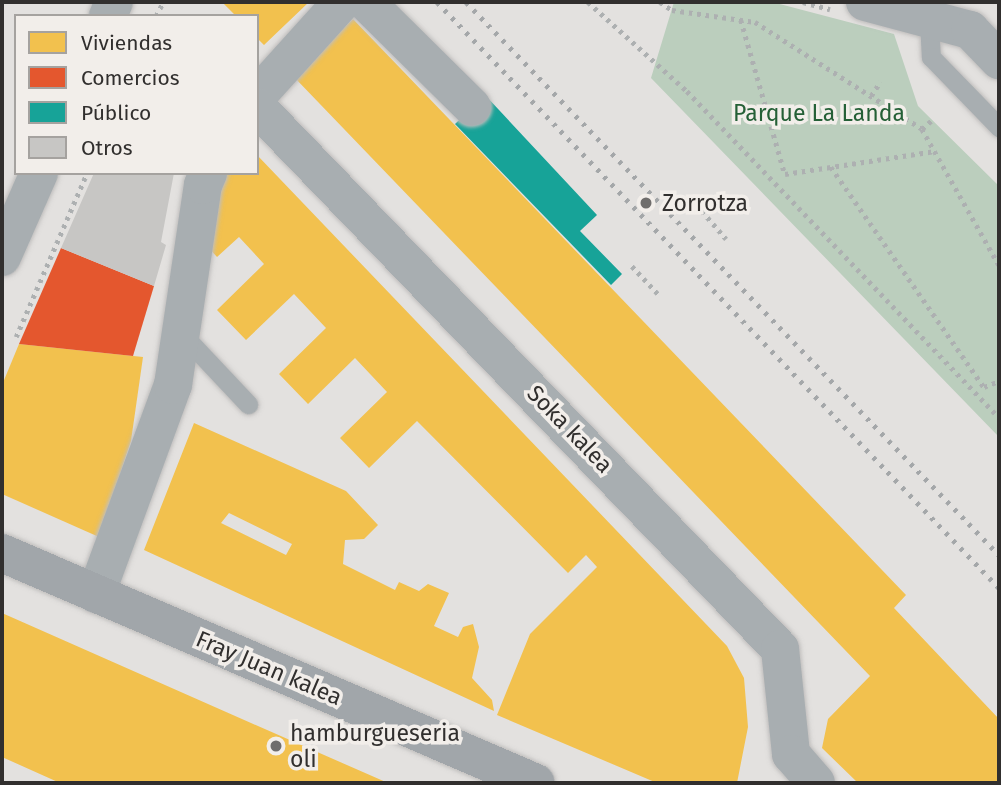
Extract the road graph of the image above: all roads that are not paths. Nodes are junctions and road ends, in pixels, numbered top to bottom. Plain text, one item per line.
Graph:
1 (342, 2) edge
2 (366, 2) edge
3 (865, 2) edge
4 (953, 18) edge
5 (999, 60) edge
6 (259, 94) edge
7 (472, 107) dead end
8 (259, 109) edge
9 (999, 127) edge
10 (37, 175) edge
11 (208, 175) edge
12 (2, 257) edge
13 (181, 333) junction
14 (248, 404) dead end
15 (2, 553) edge
16 (96, 594) junction
17 (536, 783) edge
18 (816, 783) edge

1 - 6 street
2 - 7 street
3 - 4 street
4 - 5 street
4 - 9 lane
8 - 18 street, Soka kalea
10 - 12 street
11 - 13 street
13 - 14 lane
13 - 16 street
15 - 16 main road, Fray Juan kalea
16 - 17 main road, Fray Juan kalea

